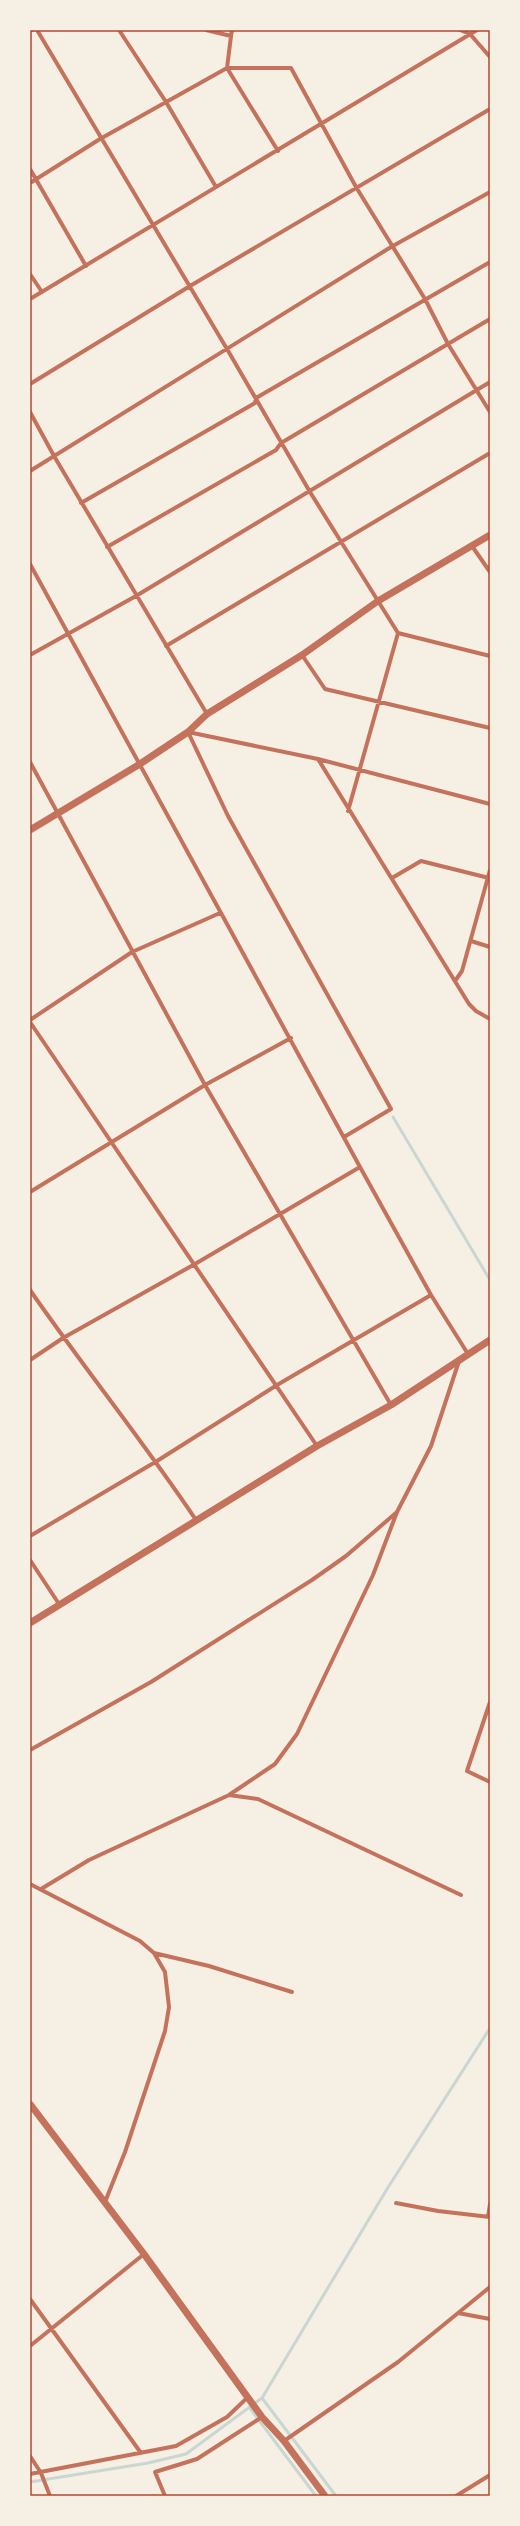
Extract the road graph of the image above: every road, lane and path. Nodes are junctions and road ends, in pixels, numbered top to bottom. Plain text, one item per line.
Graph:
1 (37, 30) edge
2 (119, 30) edge
3 (206, 30) edge
4 (232, 30) edge
5 (460, 30) edge
6 (478, 30) edge
7 (470, 34) junction
8 (231, 36) junction
9 (490, 57) edge
10 (227, 68) junction
11 (166, 102) junction
12 (490, 109) edge
13 (321, 126) junction
14 (100, 139) junction
15 (278, 151) junction
16 (30, 170) edge
17 (36, 180) junction
18 (30, 183) edge
19 (216, 187) junction
20 (356, 187) junction
21 (490, 192) edge
22 (154, 225) junction
23 (391, 247) junction
24 (490, 262) edge
25 (86, 266) junction
26 (30, 274) edge
27 (190, 286) junction
28 (42, 292) junction
29 (30, 299) edge
30 (425, 300) junction
31 (490, 319) edge
32 (448, 344) junction
33 (227, 349) junction
34 (490, 382) edge
35 (30, 384) edge
36 (476, 390) junction
37 (256, 398) junction
38 (30, 412) edge
39 (490, 412) edge
40 (281, 443) junction
41 (490, 452) edge
42 (54, 456) junction
43 (30, 471) edge
44 (310, 492) junction
45 (81, 503) junction
46 (490, 535) edge
47 (341, 543) junction
48 (472, 546) junction
49 (107, 547) junction
50 (30, 564) edge
51 (490, 572) edge
52 (136, 596) junction
53 (378, 602) junction
54 (67, 633) junction
55 (398, 633) junction
56 (166, 646) junction
57 (302, 654) junction
58 (30, 655) edge
59 (490, 656) edge
60 (380, 701) junction
61 (207, 714) junction
62 (490, 728) edge
63 (188, 732) junction
64 (318, 759) junction
65 (30, 762) edge
66 (140, 764) junction
67 (360, 771) junction
68 (490, 804) edge
69 (348, 811) junction
70 (59, 812) junction
71 (30, 830) edge
72 (490, 870) edge
73 (392, 878) junction
74 (489, 878) edge
75 (220, 913) junction
76 (471, 941) junction
77 (490, 947) edge
78 (132, 952) junction
79 (455, 981) junction
80 (490, 1019) edge
81 (30, 1021) edge
82 (291, 1038) junction
83 (205, 1085) junction
84 (344, 1137) junction
85 (112, 1143) junction
86 (360, 1167) junction
87 (30, 1192) edge
88 (279, 1213) junction
89 (195, 1264) junction
90 (30, 1290) edge
91 (431, 1295) junction
92 (63, 1338) junction
93 (490, 1340) edge
94 (354, 1341) junction
95 (468, 1354) junction
96 (30, 1360) edge
97 (459, 1360) junction
98 (277, 1385) junction
99 (391, 1405) junction
100 (317, 1446) junction
101 (157, 1461) junction
102 (397, 1512) junction
103 (196, 1520) junction
104 (30, 1536) edge
105 (30, 1560) edge
106 (59, 1604) junction
107 (30, 1623) edge
108 (490, 1702) edge
109 (30, 1750) edge
110 (490, 1782) edge
111 (229, 1795) junction
112 (30, 1884) edge
113 (41, 1889) junction
114 (461, 1895) dead end
115 (154, 1953) junction
116 (292, 1992) dead end
117 (30, 2104) edge
118 (396, 2202) dead end
119 (104, 2203) junction
120 (490, 2204) edge
121 (489, 2217) edge
122 (144, 2254) junction
123 (490, 2287) edge
124 (30, 2299) edge
125 (458, 2313) junction
126 (490, 2319) edge
127 (53, 2328) junction
128 (30, 2346) edge
129 (249, 2399) junction
130 (260, 2415) junction
131 (284, 2441) junction
132 (141, 2453) junction
133 (30, 2456) edge
134 (41, 2473) junction
135 (30, 2474) edge
136 (490, 2475) edge
137 (50, 2496) edge
138 (165, 2496) edge
139 (324, 2496) edge
140 (456, 2496) edge

1 - 14 street
2 - 11 street
3 - 8 street
4 - 8 street
5 - 7 street
6 - 7 street
7 - 9 street
7 - 13 street
8 - 10 street
10 - 11 street
10 - 13 street
10 - 15 street
11 - 14 street
11 - 19 street
12 - 20 street
13 - 15 street
13 - 20 street
14 - 17 street
14 - 22 street
15 - 19 street
16 - 17 street
17 - 18 street
17 - 25 street
19 - 22 street
20 - 23 street
20 - 27 street
21 - 23 street
22 - 25 street
22 - 27 street
23 - 30 street
23 - 33 street
24 - 30 street
25 - 28 street
26 - 28 street
27 - 33 street
27 - 35 street
28 - 29 street
30 - 32 street
30 - 37 street
31 - 32 street
32 - 36 street
32 - 40 street
33 - 37 street
33 - 42 street
34 - 36 street
36 - 39 street
36 - 44 street
37 - 40 street
37 - 45 street
38 - 42 street
40 - 44 street
40 - 49 street
41 - 47 street
42 - 43 street
42 - 45 street
44 - 47 street
44 - 52 street
45 - 49 street
46 - 48 street
47 - 53 street
47 - 56 street
48 - 51 street
48 - 53 street
49 - 52 street
50 - 54 street
52 - 54 street
52 - 56 street
53 - 55 street
53 - 57 street
54 - 58 street
54 - 66 street
55 - 59 street
55 - 60 street
56 - 61 street
57 - 60 street
57 - 61 street
60 - 62 street
60 - 67 street
61 - 63 street
63 - 64 street
63 - 66 street
63 - 84 street
64 - 67 street
64 - 69 street
65 - 70 street
66 - 70 street
66 - 75 street
67 - 68 street
67 - 69 street
69 - 73 street
70 - 71 street
70 - 78 street
72 - 74 street
73 - 74 street
73 - 79 street
74 - 76 street
75 - 78 street
75 - 82 street
76 - 77 street
76 - 79 street
78 - 81 street
78 - 83 street
79 - 80 street
81 - 85 street
82 - 83 street
82 - 84 street
83 - 85 street
83 - 88 street
84 - 86 street
85 - 87 street
85 - 89 street
86 - 88 street
86 - 91 street
88 - 89 street
88 - 94 street
89 - 92 street
89 - 98 street
90 - 92 street
91 - 94 street
91 - 95 street
92 - 96 street
92 - 101 street
93 - 95 street
94 - 98 street
94 - 99 street
95 - 97 street
97 - 99 street
97 - 102 street
98 - 100 street
98 - 101 street
99 - 100 street
100 - 103 street
101 - 103 street
101 - 104 street
102 - 109 street
102 - 111 street
103 - 106 street
105 - 106 street
106 - 107 street
108 - 110 street
111 - 113 street
111 - 114 street
112 - 113 street
113 - 115 street
115 - 116 street
115 - 119 street
117 - 119 street
118 - 121 street
119 - 122 street
120 - 121 street
122 - 127 street
122 - 129 street
123 - 125 street
124 - 127 street
125 - 126 street
125 - 131 street
127 - 128 street
127 - 132 street
129 - 130 street
129 - 132 street
130 - 131 street
130 - 138 street
131 - 139 street
132 - 134 street
133 - 134 street
134 - 135 street
134 - 137 street
136 - 140 street

